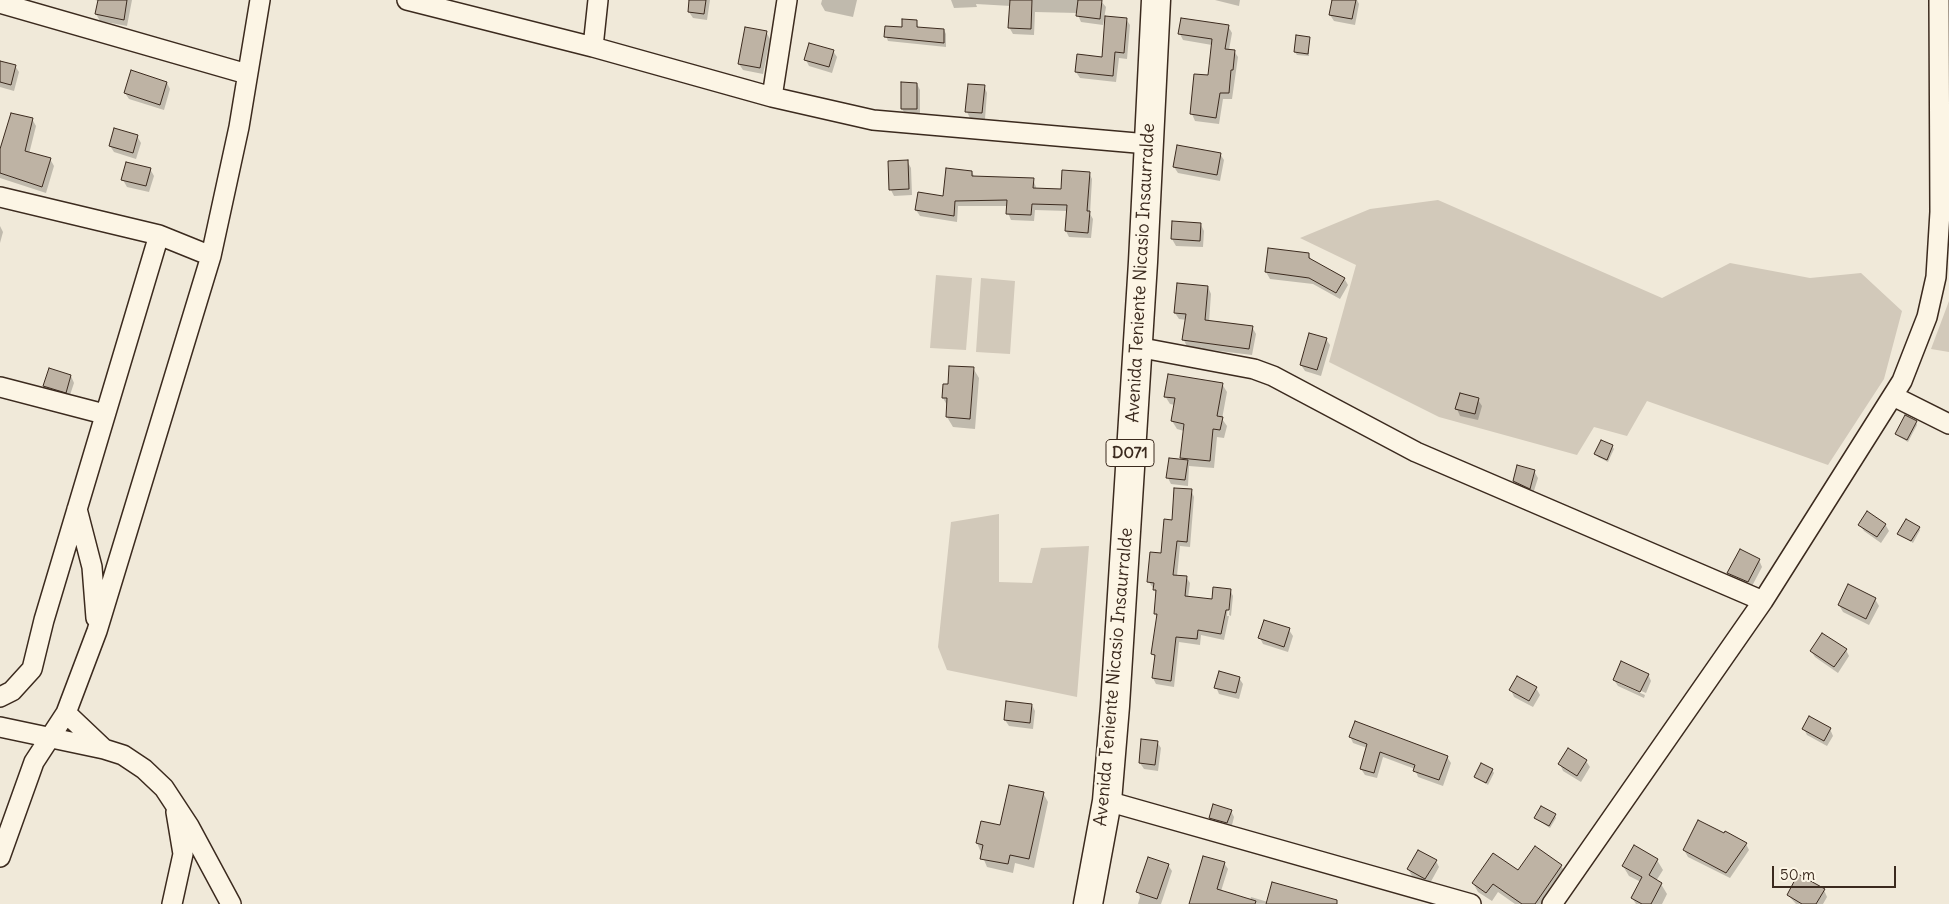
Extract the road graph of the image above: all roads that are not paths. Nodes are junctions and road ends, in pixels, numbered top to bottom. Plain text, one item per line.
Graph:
1 (260, 0) edge
2 (407, 0) edge
3 (598, 0) edge
4 (787, 0) edge
5 (1156, 0) edge
6 (1939, 0) edge
7 (0, 4) edge
8 (1944, 30) edge
9 (593, 47) junction
10 (246, 74) junction
11 (772, 97) junction
12 (1148, 144) junction
13 (0, 196) edge
14 (160, 235) junction
15 (211, 256) junction
16 (1137, 347) junction
17 (0, 388) edge
18 (1893, 396) junction
19 (104, 414) junction
20 (1949, 424) edge
21 (77, 508) junction
22 (1763, 601) junction
23 (97, 631) junction
24 (0, 697) edge
25 (66, 713) junction
26 (0, 727) edge
27 (50, 739) junction
28 (104, 749) junction
29 (1107, 801) junction
30 (175, 804) junction
31 (0, 856) edge
32 (172, 904) edge
33 (231, 904) edge
34 (1088, 904) edge
35 (1471, 904) edge
36 (1552, 904) edge

1 - 10 street
2 - 9 street
3 - 9 street
4 - 11 street
5 - 12 main road, Avenida Teniente Nicasio Insaurralde / D071
6 - 8 street
7 - 10 street
8 - 18 street
9 - 11 street
10 - 15 street
11 - 12 street
12 - 16 main road, Avenida Teniente Nicasio Insaurralde / D071
13 - 14 street
14 - 15 street
14 - 19 street
15 - 23 street
16 - 22 street
16 - 29 main road, Avenida Teniente Nicasio Insaurralde / D071
17 - 19 street
18 - 20 street
18 - 22 street
19 - 21 street
21 - 23 street
21 - 24 street
22 - 36 street
23 - 25 street
25 - 27 street
25 - 28 street
26 - 27 street
27 - 28 street
27 - 31 street
28 - 30 street
29 - 34 main road, Avenida Teniente Nicasio Insaurralde / D071
29 - 35 street
30 - 32 street
30 - 33 street

